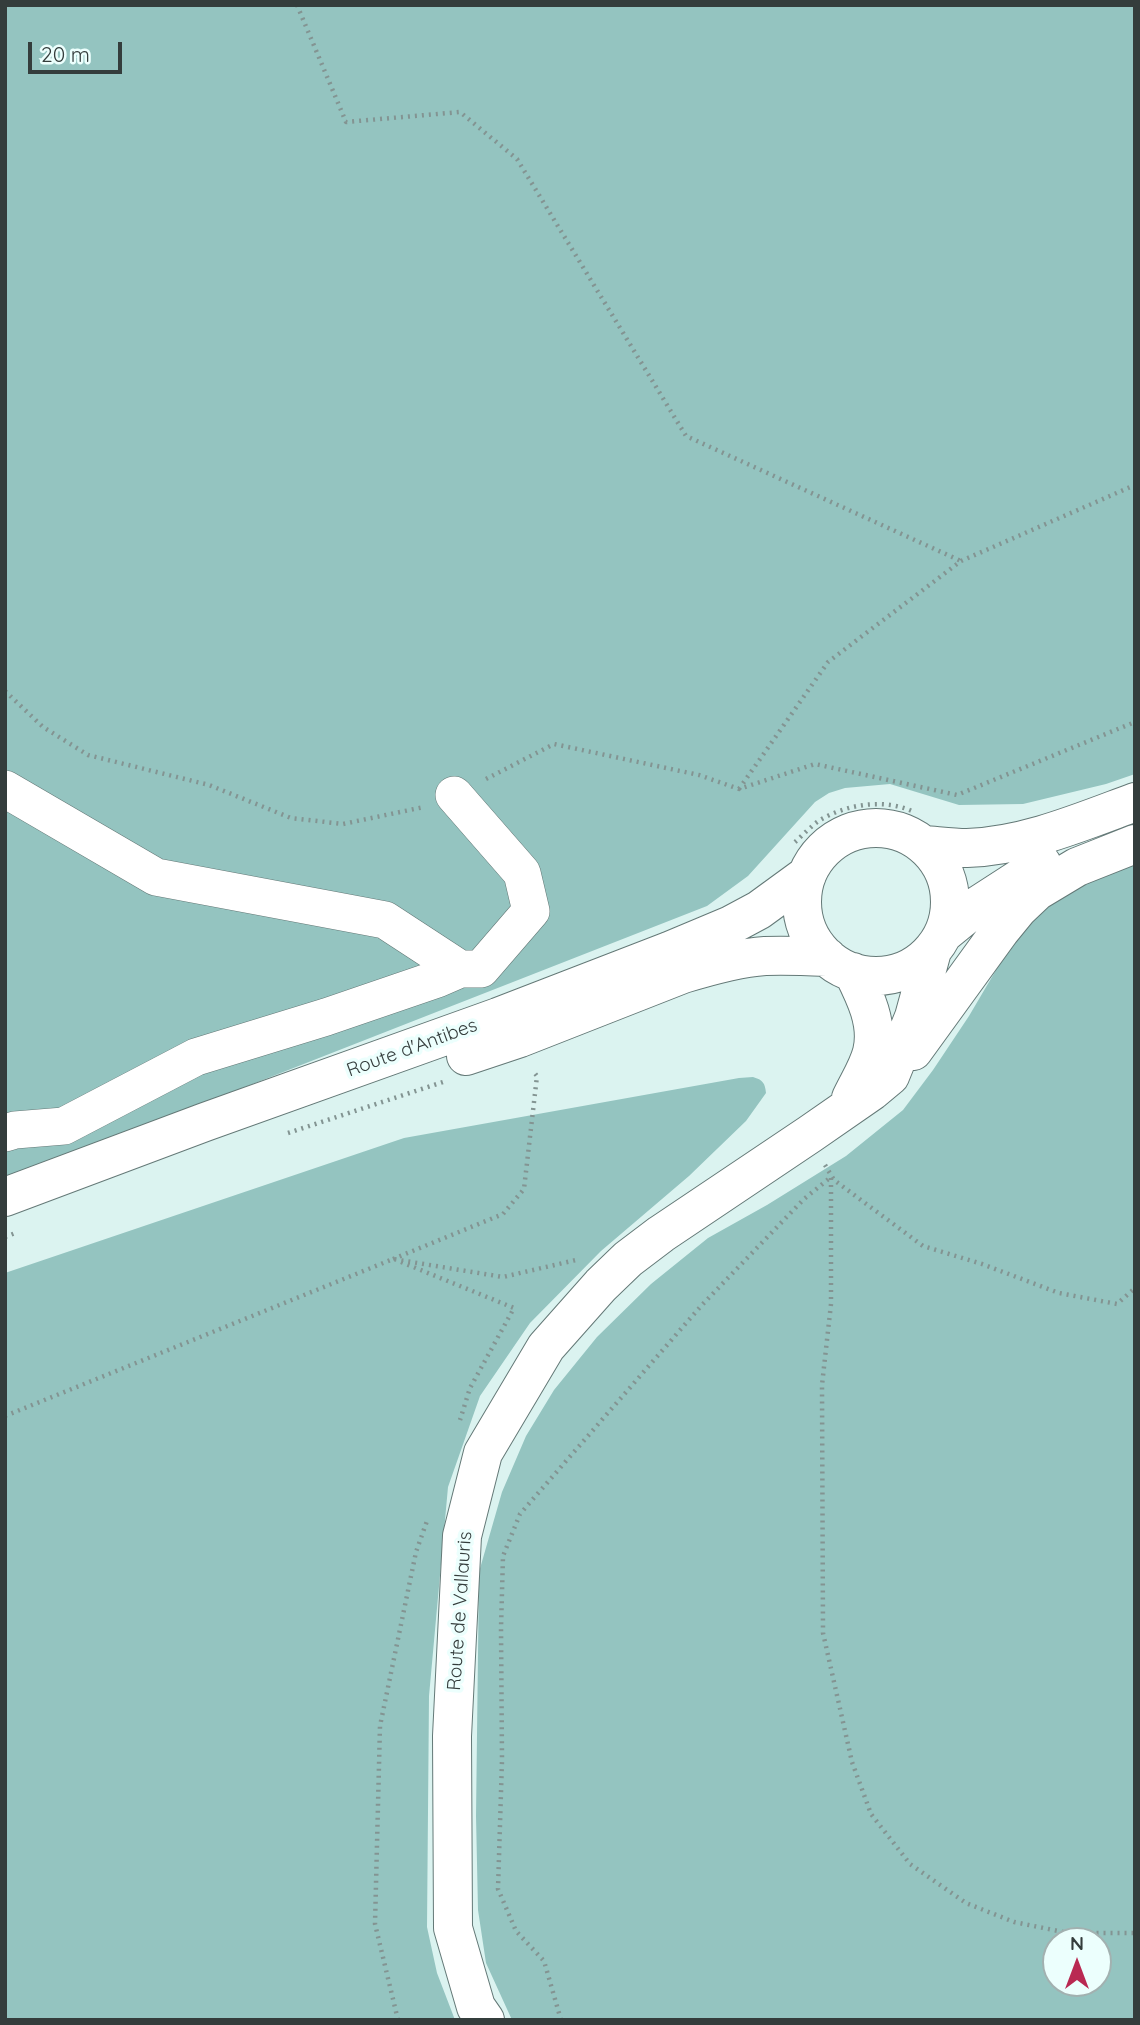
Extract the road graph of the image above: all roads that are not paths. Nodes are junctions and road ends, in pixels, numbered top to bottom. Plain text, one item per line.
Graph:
1 (5, 789) edge
2 (454, 795) road end
3 (1135, 803) edge
4 (1135, 826) edge
5 (1135, 844) edge
6 (924, 845) junction
7 (807, 875) junction
8 (938, 942) junction
9 (840, 965) junction
10 (471, 969) junction
11 (498, 1017) junction
12 (890, 1076) junction
13 (845, 1109) junction
14 (5, 1133) edge
15 (10, 1216) edge
16 (485, 2020) edge

1 - 10 lane
2 - 10 lane
3 - 6 main road
4 - 8 main road
5 - 12 main road, Route de Vallauris
6 - 7 main road
6 - 8 main road
7 - 9 main road
7 - 11 main road, Route d'Antibes
8 - 9 main road
8 - 12 main road
9 - 13 main road, Route de Vallauris
9 - 15 main road, Route d'Antibes
10 - 11 lane
10 - 14 lane
11 - 15 main road, Route d'Antibes
12 - 13 main road, Route de Vallauris
13 - 16 main road, Route de Vallauris

